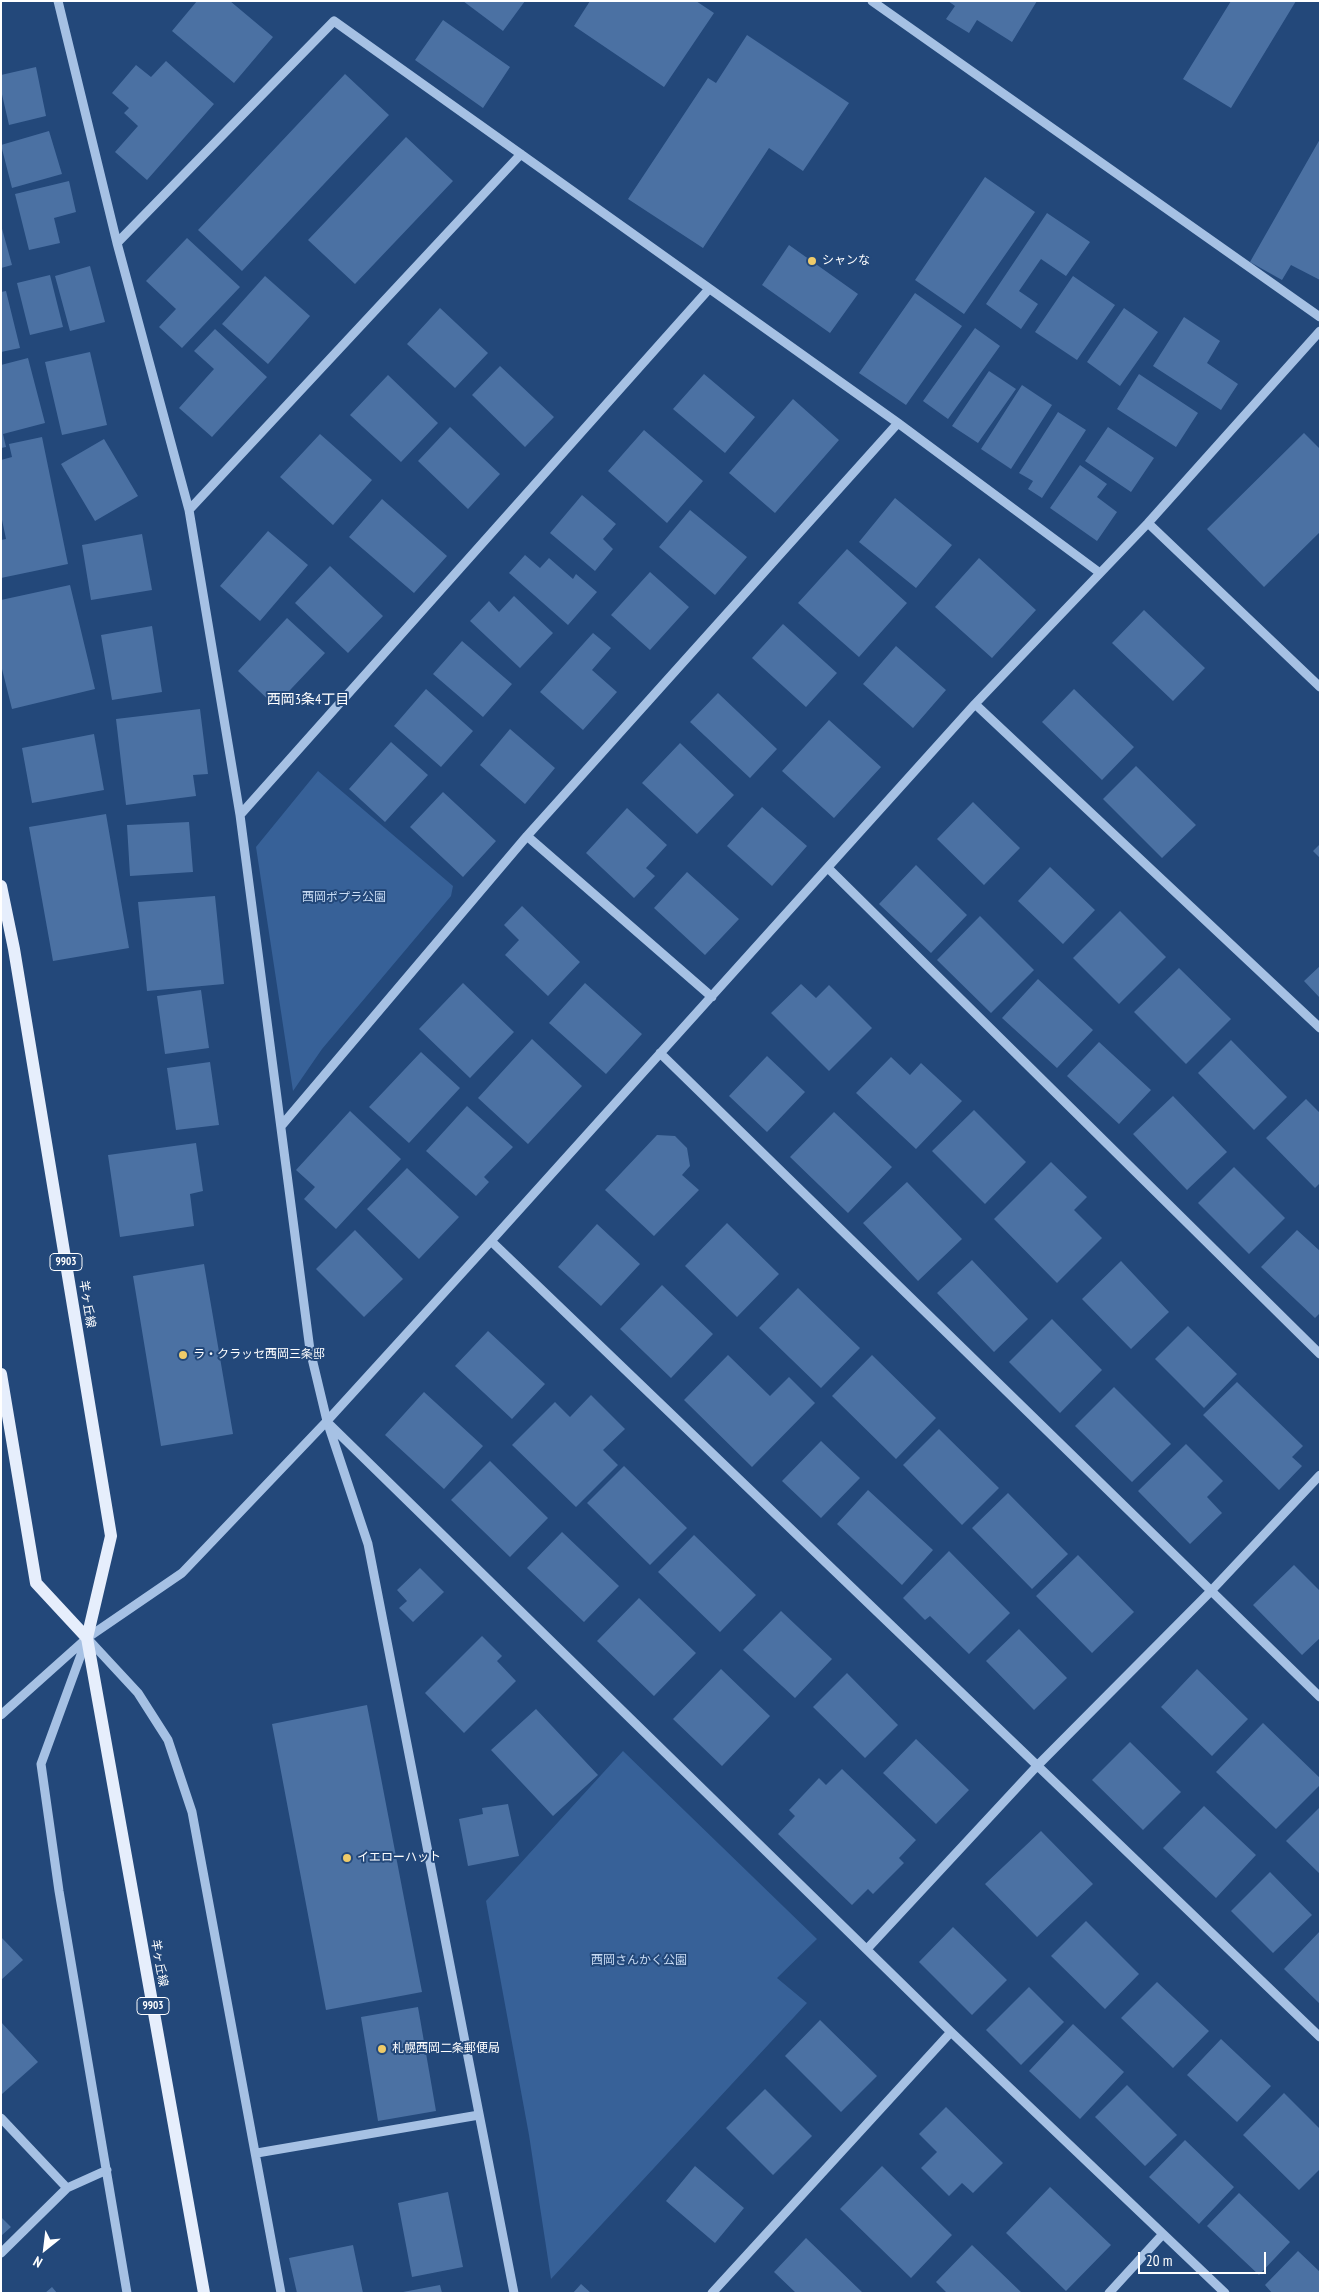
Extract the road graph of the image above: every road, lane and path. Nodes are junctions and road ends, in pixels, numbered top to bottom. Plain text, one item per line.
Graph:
1 (58, 1) edge
2 (872, 1) edge
3 (521, 154) junction
4 (117, 243) junction
5 (709, 289) junction
6 (1320, 317) edge
7 (1320, 331) edge
8 (898, 423) junction
9 (189, 510) junction
10 (1148, 523) junction
11 (1100, 573) junction
12 (1320, 687) edge
13 (975, 704) junction
14 (240, 815) junction
15 (527, 836) junction
16 (828, 868) junction
17 (1, 886) edge
18 (712, 997) junction
19 (1320, 1028) edge
20 (660, 1053) junction
21 (282, 1125) junction
22 (490, 1241) junction
23 (1320, 1354) edge
24 (1, 1374) edge
25 (327, 1421) junction
26 (1320, 1475) edge
27 (1210, 1591) junction
28 (87, 1638) junction
29 (1320, 1697) edge
30 (1, 1715) edge
31 (1037, 1766) junction
32 (867, 1949) junction
33 (951, 2032) junction
34 (1320, 2037) edge
35 (480, 2114) junction
36 (1, 2118) edge
37 (257, 2153) junction
38 (107, 2170) junction
39 (67, 2188) junction
40 (1163, 2234) junction
41 (1, 2253) edge
42 (127, 2293) edge
43 (204, 2293) edge
44 (281, 2293) edge
45 (514, 2293) edge
46 (712, 2293) edge
47 (1109, 2293) edge
48 (1226, 2293) edge

1 - 4 street
2 - 6 street
3 - 4 street
3 - 5 street
3 - 9 street
4 - 9 street
5 - 8 street
5 - 14 street
7 - 10 street
8 - 11 street
8 - 15 street
9 - 14 street
10 - 11 street
10 - 12 street
11 - 13 street
13 - 16 street
13 - 19 street
14 - 21 street
15 - 18 street
15 - 21 street
16 - 18 street
16 - 23 street
17 - 28 main road, 羊ヶ丘線 / 9903
18 - 20 street
20 - 22 street
20 - 27 street
21 - 25 street
22 - 25 street
22 - 31 street
24 - 28 main road
25 - 28 street
25 - 32 street
25 - 35 street
26 - 27 street
27 - 29 street
27 - 31 street
28 - 30 street
28 - 37 street
28 - 38 street
28 - 43 main road, 羊ヶ丘線 / 9903
31 - 32 street
31 - 34 street
32 - 33 street
33 - 40 street
33 - 46 street
35 - 37 street
35 - 45 street
36 - 39 street
37 - 44 street
38 - 39 street
38 - 42 street
39 - 41 street
40 - 47 street
40 - 48 street

